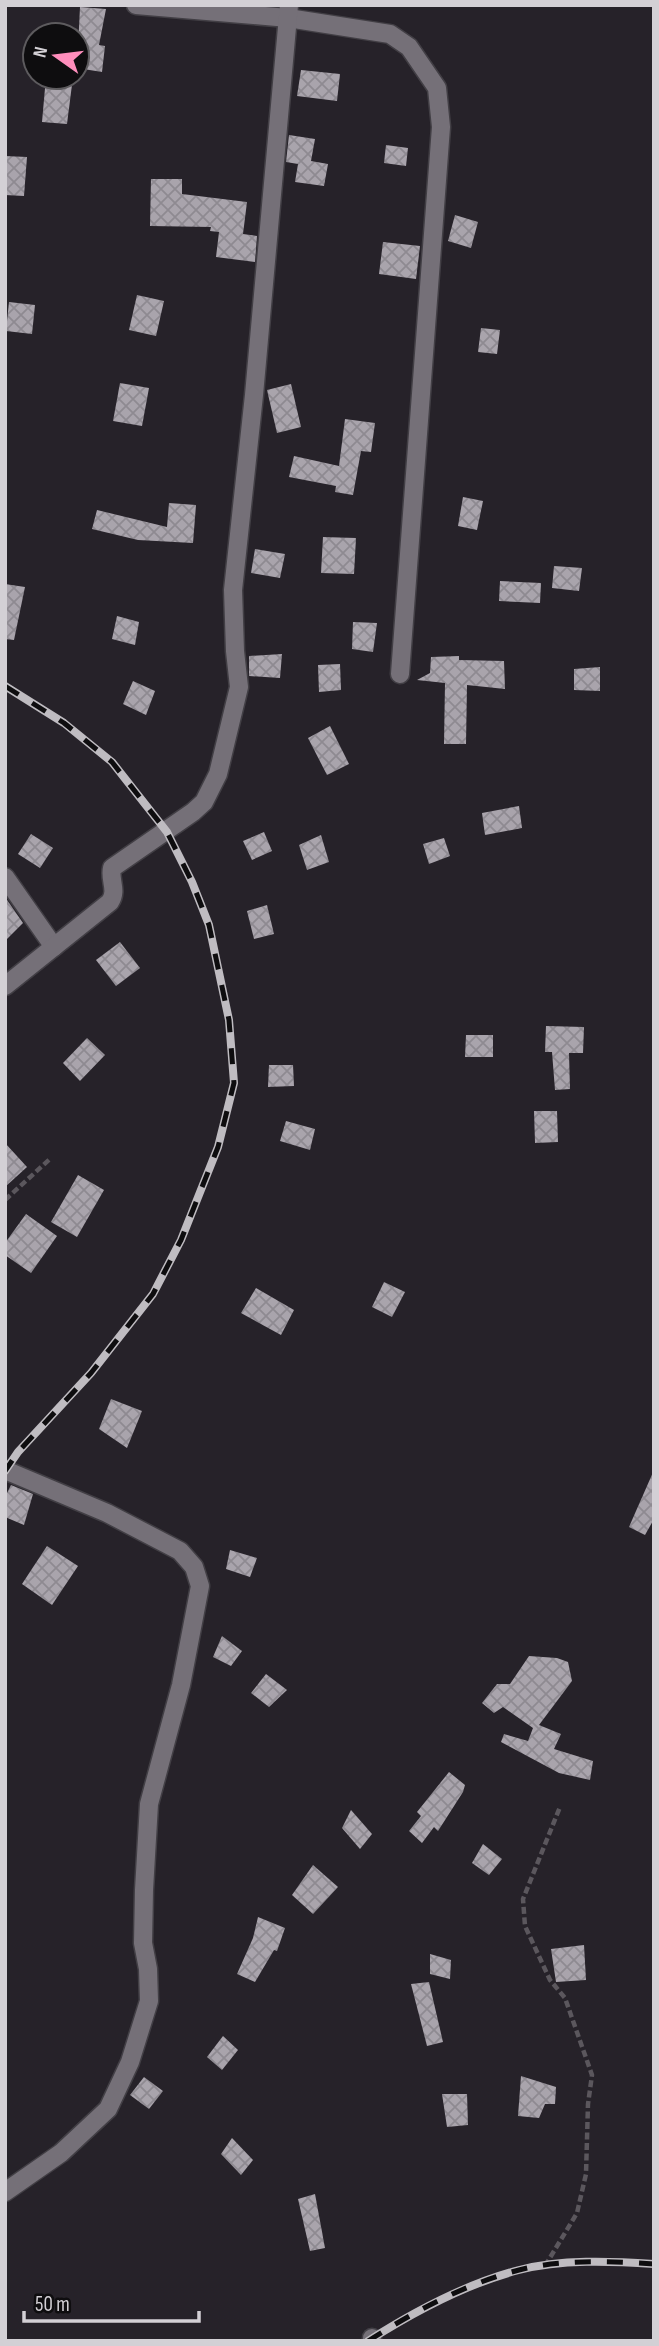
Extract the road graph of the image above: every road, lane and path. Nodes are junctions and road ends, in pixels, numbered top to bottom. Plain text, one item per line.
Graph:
1 (136, 5) edge
2 (288, 12) edge
3 (400, 674) dead end
4 (5, 877) edge
5 (54, 947) junction
6 (5, 986) edge
7 (51, 1158) dead end
8 (5, 1200) edge
9 (5, 1470) edge
10 (560, 1807) dead end
11 (5, 2192) edge
12 (545, 2266) dead end

1 - 2 street
2 - 3 street
2 - 5 street
4 - 5 street
5 - 6 street
7 - 8 path
9 - 11 street
10 - 12 path

